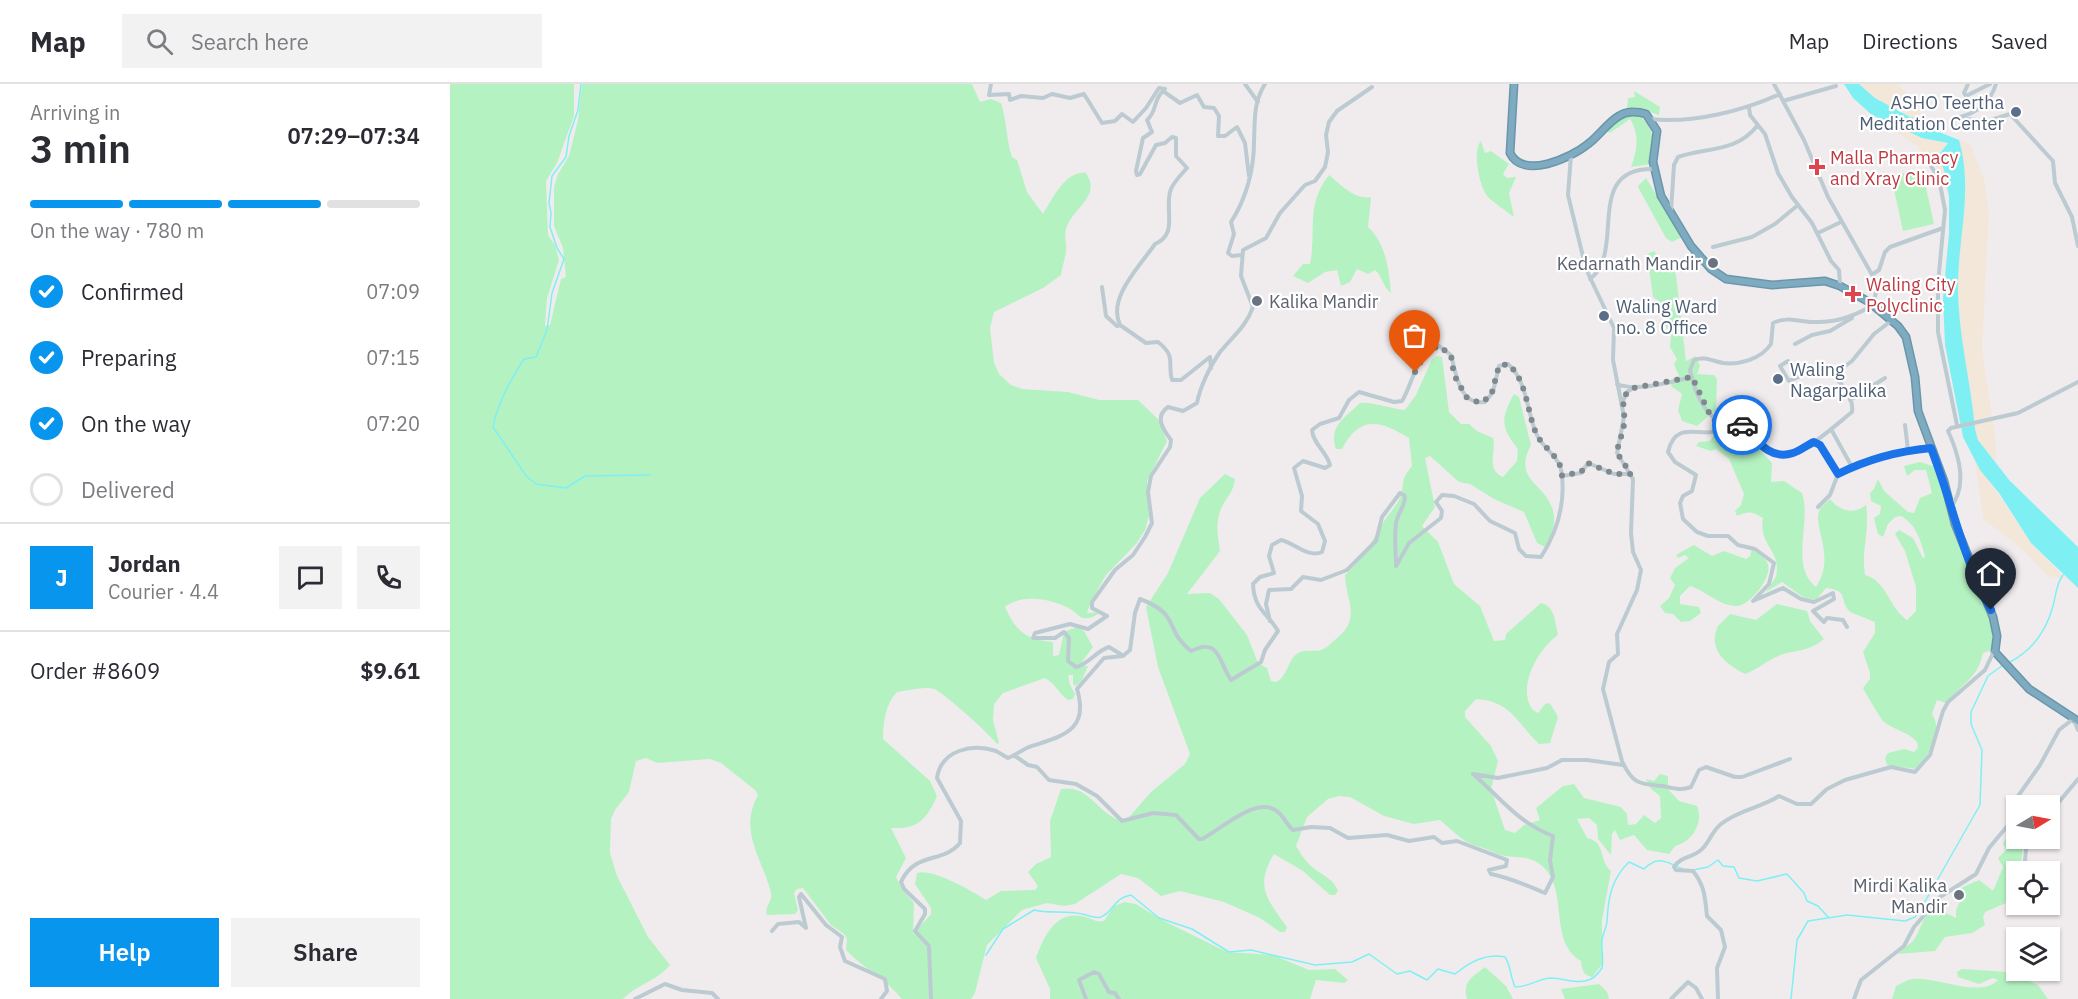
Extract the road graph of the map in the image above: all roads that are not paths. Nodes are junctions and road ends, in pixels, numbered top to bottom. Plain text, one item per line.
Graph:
1 (991, 84) edge
2 (1245, 84) edge
3 (1265, 84) edge
4 (1514, 84) edge
5 (1774, 84) edge
6 (1819, 84) edge
7 (1968, 84) edge
8 (1990, 84) edge
9 (1996, 84) edge
10 (1836, 86) dead end
11 (1372, 87) dead end
12 (1824, 89) junction
13 (1167, 92) junction
14 (1780, 94) junction
15 (1783, 101) junction
16 (1258, 102) junction
17 (1749, 107) junction
18 (1650, 119) junction
19 (1758, 125) junction
20 (1571, 155) junction
21 (1930, 166) dead end
22 (1655, 169) junction
23 (1249, 176) junction
24 (1798, 205) junction
25 (1671, 215) junction
26 (1841, 222) junction
27 (1943, 228) junction
28 (1818, 233) junction
29 (2078, 246) edge
30 (1713, 247) dead end
31 (1241, 255) junction
32 (1873, 274) junction
33 (1590, 279) junction
34 (1840, 286) junction
35 (1102, 287) dead end
36 (1873, 305) junction
37 (1855, 316) junction
38 (1891, 320) junction
39 (1120, 325) junction
40 (1796, 344) dead end
41 (1211, 370) junction
42 (1798, 375) junction
43 (1833, 375) junction
44 (1692, 377) junction
45 (1885, 378) dead end
46 (2078, 382) edge
47 (1617, 384) junction
48 (1634, 388) junction
49 (1850, 400) junction
50 (1622, 404) junction
51 (1905, 425) dead end
52 (1955, 425) junction
53 (1725, 426) junction
54 (1832, 429) junction
55 (1814, 442) junction
56 (1931, 448) junction
57 (1908, 450) junction
58 (1852, 467) junction
59 (1631, 474) junction
60 (1838, 474) junction
61 (1562, 476) junction
62 (1818, 507) dead end
63 (1950, 508) junction
64 (1270, 621) junction
65 (1847, 627) dead end
66 (1995, 651) junction
67 (1123, 656) junction
68 (2075, 720) edge
69 (2078, 730) edge
70 (1015, 756) junction
71 (1790, 759) dead end
72 (1623, 765) junction
73 (2078, 779) edge
74 (2060, 801) edge
75 (772, 931) dead end
76 (635, 999) edge
77 (718, 999) edge
78 (881, 999) edge
79 (931, 999) edge
80 (1086, 999) edge
81 (1119, 999) edge
82 (1671, 999) edge
83 (1702, 999) edge
84 (1718, 999) edge
85 (1854, 999) edge

1 - 13 street
2 - 16 street
3 - 16 street
4 - 20 highway
5 - 14 street
6 - 12 street
7 - 8 street
9 - 29 street
10 - 12 street
11 - 31 street
12 - 15 street
13 - 23 street
13 - 39 street
14 - 15 street
14 - 17 street
15 - 26 street
16 - 23 street
17 - 18 street
17 - 19 street
18 - 20 highway
18 - 22 highway
19 - 24 street
19 - 25 street
20 - 33 street
21 - 27 street
22 - 25 highway
22 - 33 street
23 - 31 street
24 - 28 street
24 - 30 street
25 - 34 highway
26 - 28 street
26 - 32 street
27 - 32 street
27 - 52 street
28 - 34 street
31 - 41 street
32 - 36 street
33 - 47 street
34 - 36 highway
35 - 39 street
36 - 37 street
36 - 38 highway
37 - 40 street
37 - 44 street
38 - 43 street
38 - 56 highway
39 - 41 street
41 - 67 street
42 - 42 street
42 - 43 street
43 - 49 street
44 - 48 street
44 - 53 street
45 - 49 street
46 - 52 street
47 - 48 street
47 - 50 street
48 - 50 street
49 - 54 street
50 - 59 street
51 - 57 street
52 - 63 street
53 - 55 street
53 - 65 street
54 - 55 street
54 - 58 street
55 - 60 street
56 - 57 street
56 - 63 highway
57 - 58 street
58 - 60 street
59 - 61 street
59 - 72 street
60 - 62 street
61 - 64 street
61 - 64 street
63 - 66 highway
64 - 67 street
66 - 68 highway
66 - 84 street
67 - 70 street
68 - 69 street
68 - 85 street
70 - 72 street
70 - 79 street
71 - 72 street
73 - 74 street
75 - 78 street
76 - 77 street
80 - 81 street
82 - 83 street

